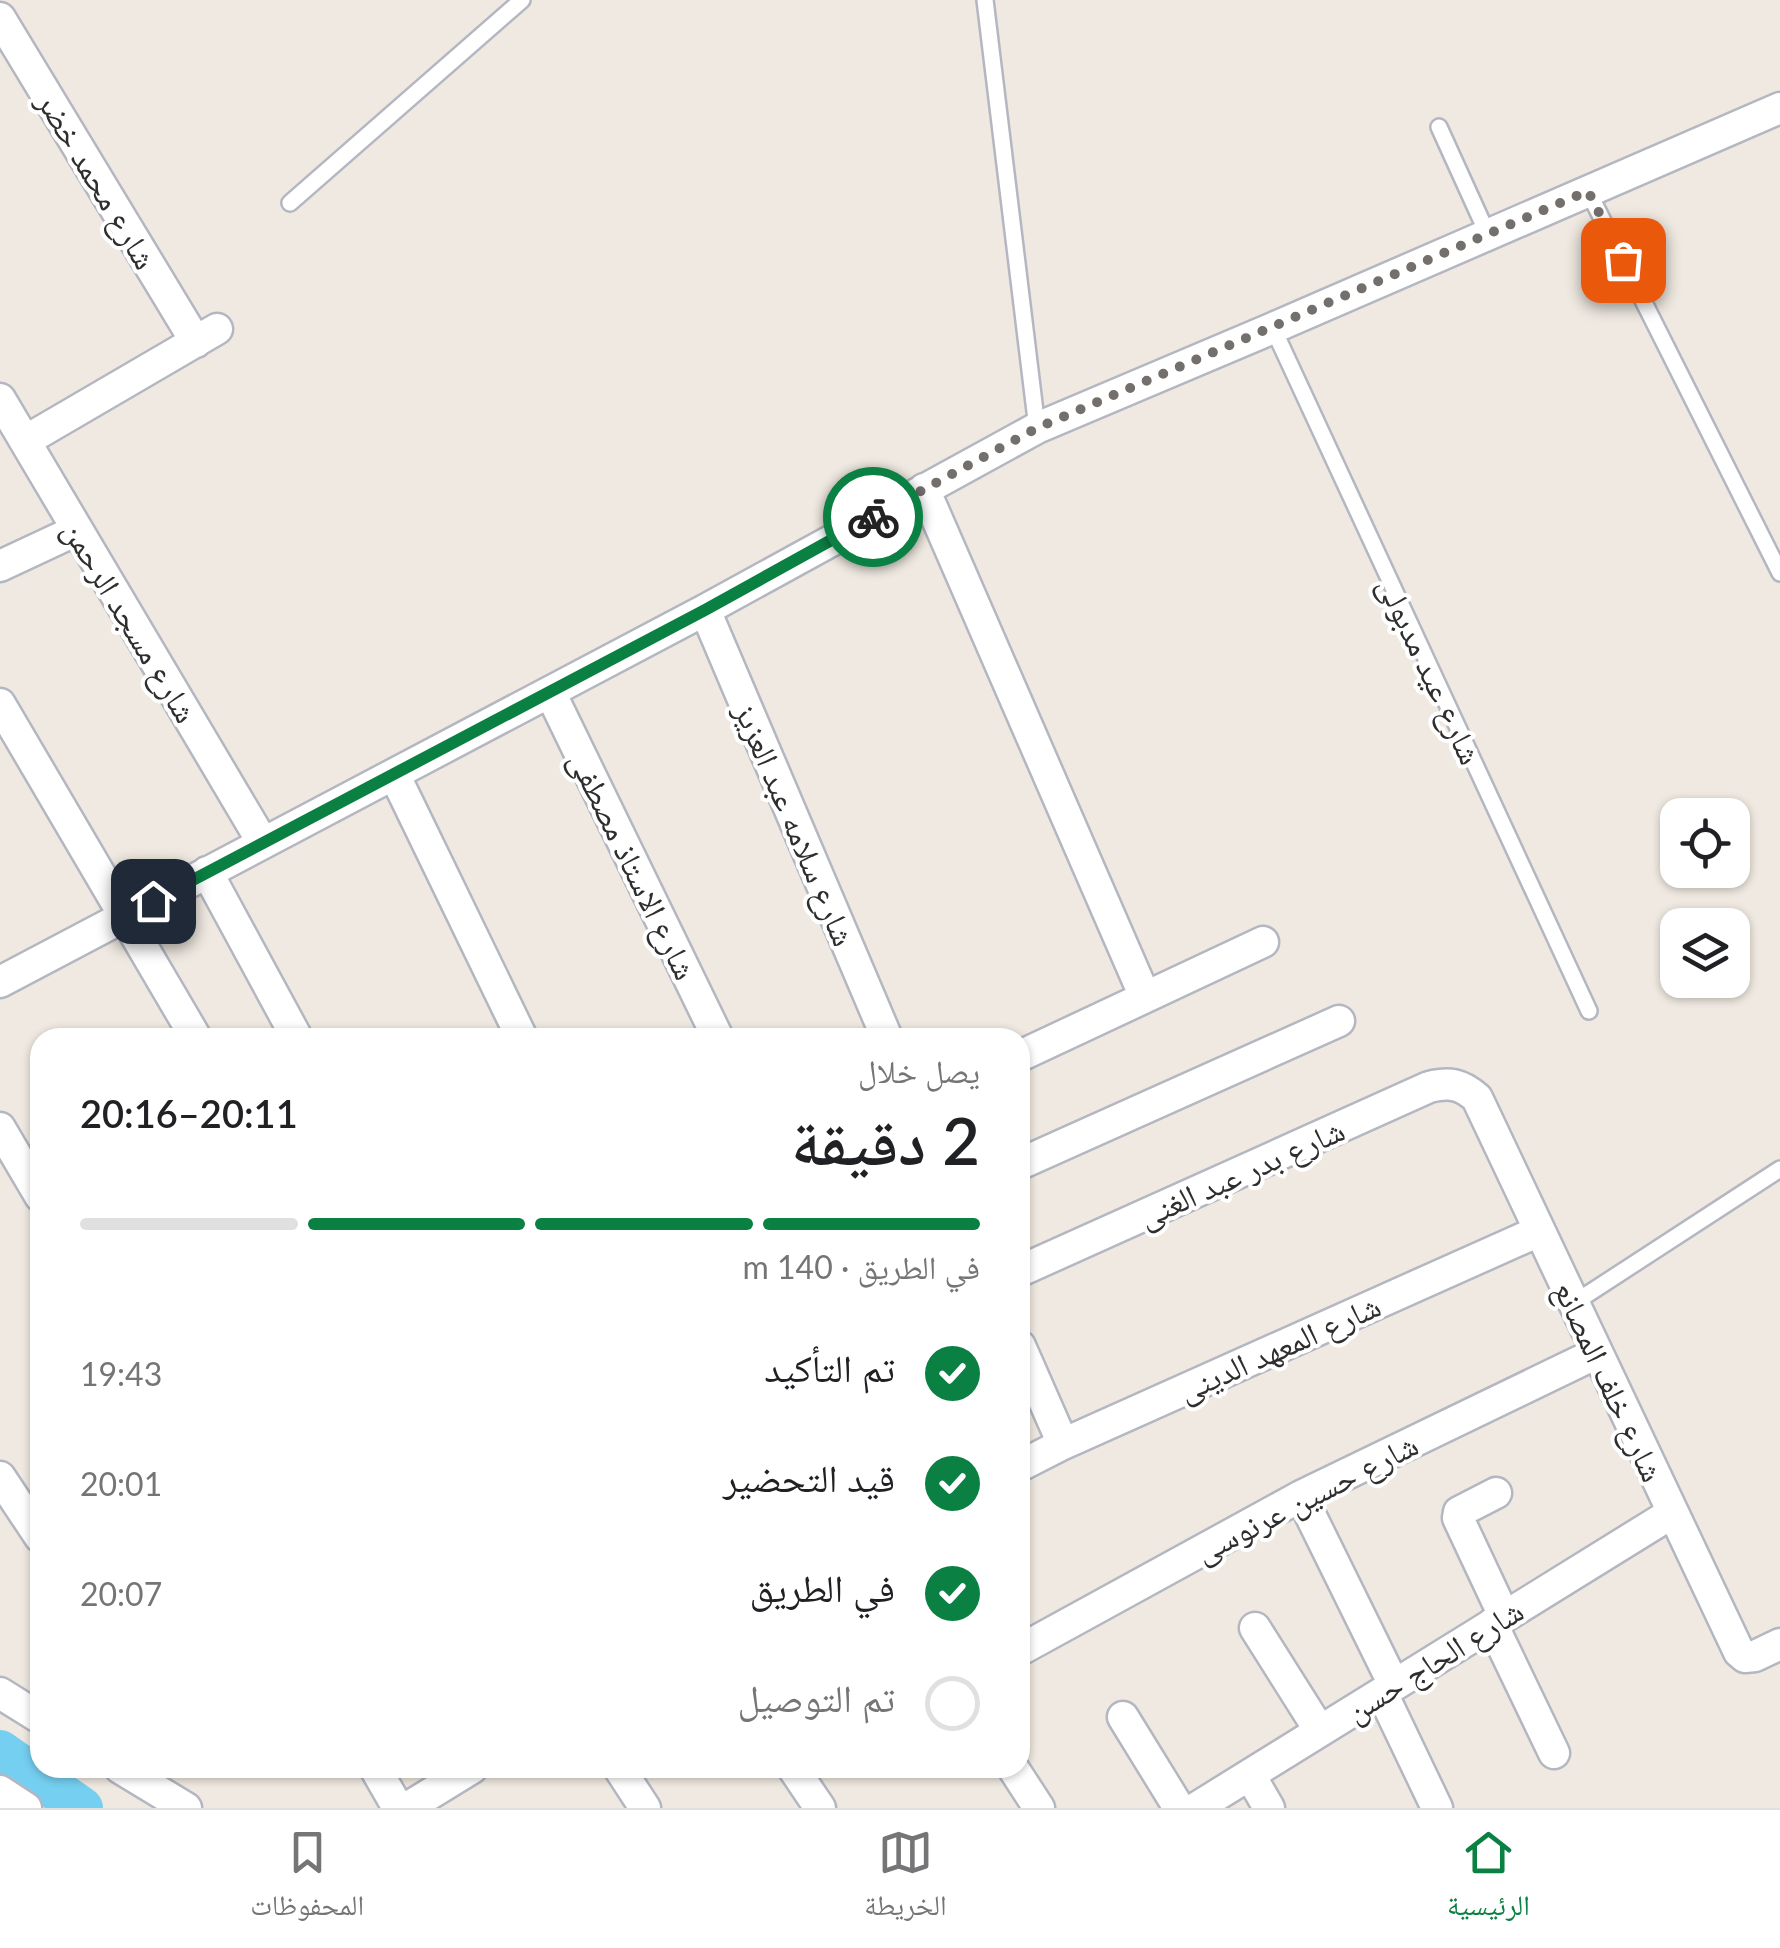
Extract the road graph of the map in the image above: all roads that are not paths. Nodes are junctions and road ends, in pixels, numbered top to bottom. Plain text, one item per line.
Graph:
1 (522, 0) edge
2 (985, 0) edge
3 (0, 18) edge
4 (1780, 108) edge
5 (1439, 127) dead end
6 (1588, 191) junction
7 (290, 203) dead end
8 (1488, 234) junction
9 (1274, 328) junction
10 (0, 399) edge
11 (1037, 428) junction
12 (24, 441) junction
13 (924, 488) junction
14 (78, 530) junction
15 (0, 566) edge
16 (1780, 573) edge
17 (705, 610) junction
18 (550, 692) junction
19 (0, 704) edge
20 (394, 774) junction
21 (262, 844) junction
22 (208, 872) junction
23 (126, 916) junction
24 (1263, 942) dead end
25 (0, 982) edge
26 (1145, 997) junction
27 (1589, 1011) dead end
28 (1339, 1021) dead end
29 (190, 1028) edge
30 (292, 1028) edge
31 (517, 1028) edge
32 (713, 1028) edge
33 (883, 1028) edge
34 (1030, 1051) edge
35 (1464, 1086) joint
36 (0, 1128) edge
37 (1030, 1160) edge
38 (1780, 1169) edge
39 (30, 1179) edge
40 (1539, 1231) junction
41 (1030, 1267) edge
42 (1574, 1303) junction
43 (1597, 1353) junction
44 (1030, 1369) edge
45 (1063, 1444) junction
46 (1030, 1461) edge
47 (0, 1478) edge
48 (1496, 1493) dead end
49 (1300, 1496) junction
50 (1672, 1512) junction
51 (30, 1522) edge
52 (1498, 1620) junction
53 (1255, 1628) dead end
54 (1030, 1644) edge
55 (1773, 1648) edge
56 (1388, 1689) junction
57 (0, 1693) edge
58 (30, 1712) edge
59 (1123, 1717) dead end
60 (1320, 1732) junction
61 (1554, 1753) dead end
62 (1250, 1775) junction
63 (136, 1778) edge
64 (381, 1778) edge
65 (456, 1778) edge
66 (626, 1778) edge
67 (803, 1778) edge
68 (1020, 1778) edge
69 (0, 1791) edge
70 (26, 1808) edge
71 (186, 1808) edge
72 (398, 1808) edge
73 (408, 1808) edge
74 (645, 1808) edge
75 (820, 1808) edge
76 (1039, 1808) edge
77 (1179, 1808) edge
78 (1196, 1808) edge
79 (1269, 1808) edge
80 (1438, 1808) edge

1 - 7 lane
2 - 11 lane
3 - 12 street, شارع محمد خضر
4 - 6 street
5 - 8 lane
6 - 8 street
6 - 16 lane
8 - 9 street
9 - 11 street
9 - 27 lane, شارع عيد مدبولى
10 - 12 street, شارع مسجد الرحمن
11 - 13 street
12 - 14 street, شارع مسجد الرحمن
13 - 17 street
13 - 26 street
14 - 15 street
14 - 21 street, شارع مسجد الرحمن
17 - 18 street
17 - 33 street, شارع سلامه عبد العزيز
18 - 20 street
18 - 32 street, شارع الاستاذ مصطفى
19 - 23 street
20 - 21 street
20 - 31 street
21 - 22 street
22 - 23 street
22 - 30 street
23 - 25 street
23 - 29 street
24 - 26 street
26 - 34 street
28 - 37 street
35 - 40 street, شارع خلف المصانع
35 - 41 street, شارع بدر عبد الغنى
36 - 39 street
38 - 42 lane
40 - 42 street, شارع خلف المصانع
40 - 45 street, شارع المعهد الدينى
42 - 43 street, شارع خلف المصانع
43 - 49 street, شارع حسين عرنوسى
43 - 50 street, شارع خلف المصانع
44 - 45 street
45 - 46 street, شارع المعهد الدينى
47 - 51 street
48 - 52 street
49 - 54 street, شارع حسين عرنوسى
49 - 56 street
50 - 52 street, شارع الحاج حسن
50 - 55 street, شارع خلف المصانع
52 - 56 street, شارع الحاج حسن
52 - 61 street
53 - 60 street
56 - 60 street, شارع الحاج حسن
56 - 80 street
57 - 58 street
59 - 77 street
60 - 62 street, شارع الحاج حسن
62 - 78 street, شارع الحاج حسن
62 - 79 street
63 - 71 street
64 - 72 street
65 - 73 street
66 - 74 street
67 - 75 street
68 - 76 street
69 - 70 street

